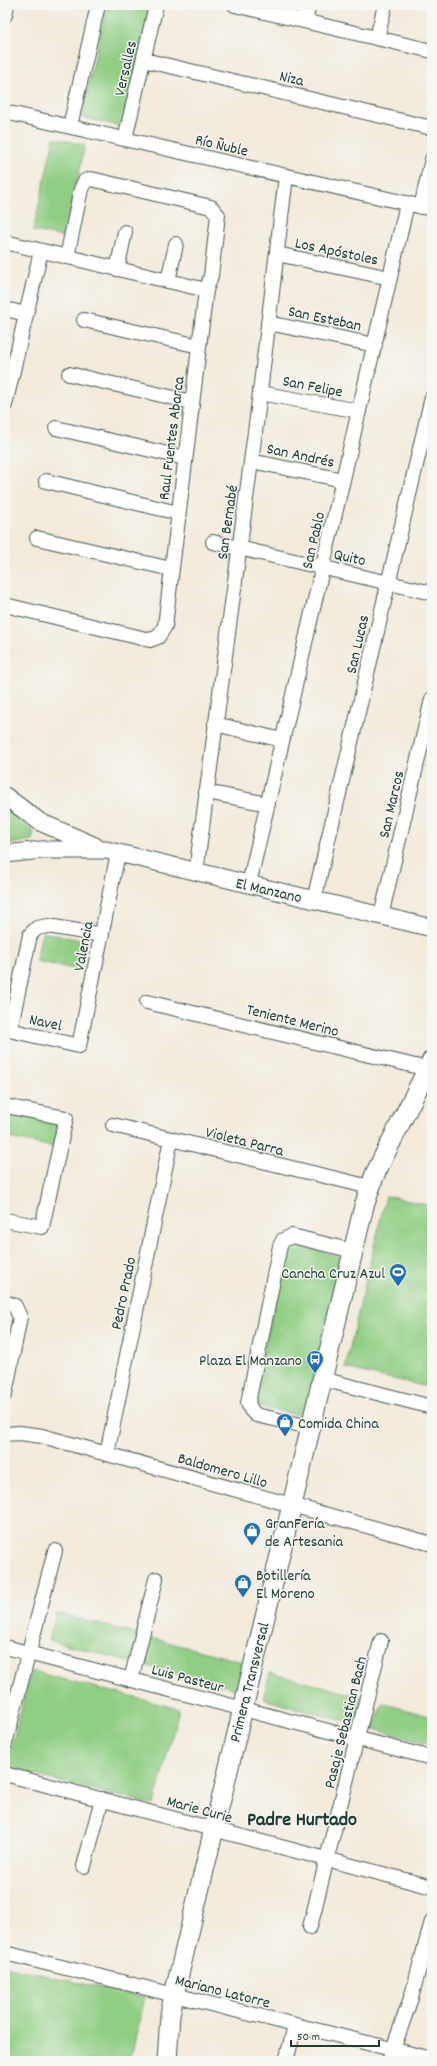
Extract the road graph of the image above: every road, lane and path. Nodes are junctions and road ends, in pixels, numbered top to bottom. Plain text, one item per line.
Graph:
1 (7, 5) edge
2 (98, 5) edge
3 (156, 5) edge
4 (235, 5) edge
5 (309, 5) edge
6 (385, 5) edge
7 (5, 15) edge
8 (305, 21) junction
9 (377, 38) junction
10 (432, 51) edge
11 (144, 60) junction
12 (5, 112) edge
13 (70, 126) junction
14 (432, 128) edge
15 (125, 139) junction
16 (432, 159) edge
17 (286, 176) junction
18 (420, 206) edge
19 (125, 232) dead end
20 (5, 242) edge
21 (176, 244) dead end
22 (41, 250) junction
23 (277, 254) junction
24 (67, 257) junction
25 (117, 269) junction
26 (390, 278) junction
27 (168, 281) junction
28 (206, 290) junction
29 (5, 309) edge
30 (26, 314) junction
31 (84, 320) dead end
32 (268, 323) junction
33 (375, 345) junction
34 (199, 346) junction
35 (69, 374) dead end
36 (8, 376) edge
37 (260, 393) junction
38 (432, 396) edge
39 (192, 402) junction
40 (5, 405) edge
41 (359, 412) junction
42 (56, 428) dead end
43 (185, 458) junction
44 (251, 461) junction
45 (343, 480) junction
46 (46, 482) dead end
47 (178, 513) junction
48 (37, 538) dead end
49 (213, 542) dead end
50 (240, 548) junction
51 (323, 567) junction
52 (171, 569) junction
53 (388, 582) junction
54 (432, 593) edge
55 (5, 605) edge
56 (432, 699) edge
57 (216, 724) junction
58 (282, 740) junction
59 (206, 792) junction
60 (5, 796) edge
61 (268, 804) junction
62 (46, 825) junction
63 (42, 850) junction
64 (112, 852) junction
65 (5, 854) edge
66 (196, 872) junction
67 (249, 884) junction
68 (314, 900) junction
69 (381, 916) junction
70 (432, 928) edge
71 (102, 934) junction
72 (147, 1002) dead end
73 (7, 1029) edge
74 (79, 1046) joint
75 (431, 1066) edge
76 (5, 1106) edge
77 (113, 1125) dead end
78 (171, 1139) junction
79 (370, 1187) junction
80 (5, 1220) edge
81 (353, 1251) junction
82 (5, 1302) edge
83 (6, 1379) edge
84 (322, 1379) junction
85 (5, 1394) edge
86 (432, 1407) edge
87 (310, 1427) junction
88 (5, 1434) edge
89 (106, 1454) junction
90 (291, 1506) junction
91 (432, 1544) edge
92 (55, 1551) dead end
93 (156, 1579) dead end
94 (381, 1641) dead end
95 (5, 1647) edge
96 (28, 1653) junction
97 (132, 1680) junction
98 (242, 1709) junction
99 (357, 1739) junction
100 (5, 1744) edge
101 (432, 1758) edge
102 (5, 1774) edge
103 (102, 1799) junction
104 (213, 1829) junction
105 (327, 1859) junction
106 (84, 1866) dead end
107 (432, 1887) edge
108 (432, 1921) edge
109 (310, 1926) dead end
110 (5, 1953) edge
111 (174, 1995) junction
112 (295, 2026) junction
113 (391, 2055) edge
114 (432, 2059) edge
115 (167, 2061) edge
116 (286, 2061) edge

1 - 7 street
2 - 13 street
3 - 11 street, Versalles
4 - 8 street
5 - 8 street
6 - 9 street
8 - 9 street
9 - 10 street
11 - 14 street, Niza
11 - 15 street, Versalles
12 - 13 street, Río Ñuble
13 - 15 street, Río Ñuble
15 - 17 street, Río Ñuble
16 - 18 street, San Pablo
17 - 18 street, Río Ñuble
17 - 23 street, San Bernabé
18 - 26 street, San Pablo
19 - 25 street
20 - 22 street
21 - 27 street
22 - 24 street
22 - 30 street
23 - 26 street, Los Apóstoles
23 - 32 street, San Bernabé
24 - 25 street
24 - 28 street, Raul Fuentes Abarca
25 - 27 street
26 - 33 street, San Pablo
27 - 28 street
28 - 34 street, Raul Fuentes Abarca
29 - 30 street
30 - 36 street
31 - 34 street
32 - 33 street, San Esteban
32 - 37 street, San Bernabé
33 - 41 street, San Pablo
34 - 39 street, Raul Fuentes Abarca
35 - 39 street
36 - 40 street
37 - 41 street, San Felipe
37 - 44 street, San Bernabé
38 - 53 street, San Lucas
39 - 43 street, Raul Fuentes Abarca
41 - 45 street, San Pablo
42 - 43 street
43 - 47 street, Raul Fuentes Abarca
44 - 45 street, San Andrés
44 - 50 street, San Bernabé
45 - 51 street, San Pablo
46 - 47 street
47 - 52 street, Raul Fuentes Abarca
48 - 52 street
49 - 50 street, Quito
50 - 51 street, Quito
50 - 57 street, San Bernabé
51 - 53 street, Quito
51 - 58 street, San Pablo
52 - 55 street, Raul Fuentes Abarca
53 - 54 street, Quito
53 - 68 street, San Lucas
56 - 69 street, San Marcos
57 - 58 street
57 - 59 street, San Bernabé
58 - 61 street, San Pablo
59 - 61 street
59 - 66 street, San Bernabé
60 - 62 street, El Manzano
61 - 67 street, San Pablo
62 - 63 street
62 - 64 street, El Manzano
63 - 64 street, El Manzano
63 - 65 street, El Manzano
64 - 66 street, El Manzano
64 - 71 street, Valencia
66 - 67 street, El Manzano
67 - 68 street, El Manzano
68 - 69 street, El Manzano
69 - 70 street, El Manzano
71 - 73 street
71 - 74 street, Valencia
72 - 75 street, Teniente Merino
73 - 74 street, Navel
75 - 79 main road, Primera Transversal
76 - 80 street
77 - 78 street, Violeta Parra
78 - 79 street, Violeta Parra
78 - 89 street, Pedro Prado
79 - 81 main road, Primera Transversal
81 - 84 main road, Primera Transversal
81 - 87 street
82 - 83 street
83 - 85 street
84 - 86 street
84 - 87 main road, Primera Transversal
87 - 90 main road, Primera Transversal
88 - 89 street, Baldomero Lillo
89 - 90 street, Baldomero Lillo
90 - 91 street, Baldomero Lillo
90 - 98 main road, Primera Transversal
92 - 96 street
93 - 97 street
94 - 99 street, Pasaje Sebastian Bach
95 - 96 street, Luis Pasteur
96 - 97 street, Luis Pasteur
96 - 100 street
97 - 98 street, Luis Pasteur
98 - 99 street, Luis Pasteur
98 - 104 main road, Primera Transversal
99 - 101 street, Luis Pasteur
99 - 105 street, Pasaje Sebastian Bach
102 - 103 street, Marie Curie
103 - 104 street, Marie Curie
103 - 106 street
104 - 105 street, Marie Curie
104 - 111 main road, Primera Transversal
105 - 107 street, Marie Curie
105 - 109 street, Pasaje Sebastian Bach
108 - 113 street
110 - 111 street, Mariano Latorre
111 - 112 street, Mariano Latorre
111 - 115 main road, Primera Transversal
112 - 113 street, Mariano Latorre
112 - 116 street
113 - 114 street, Mariano Latorre

